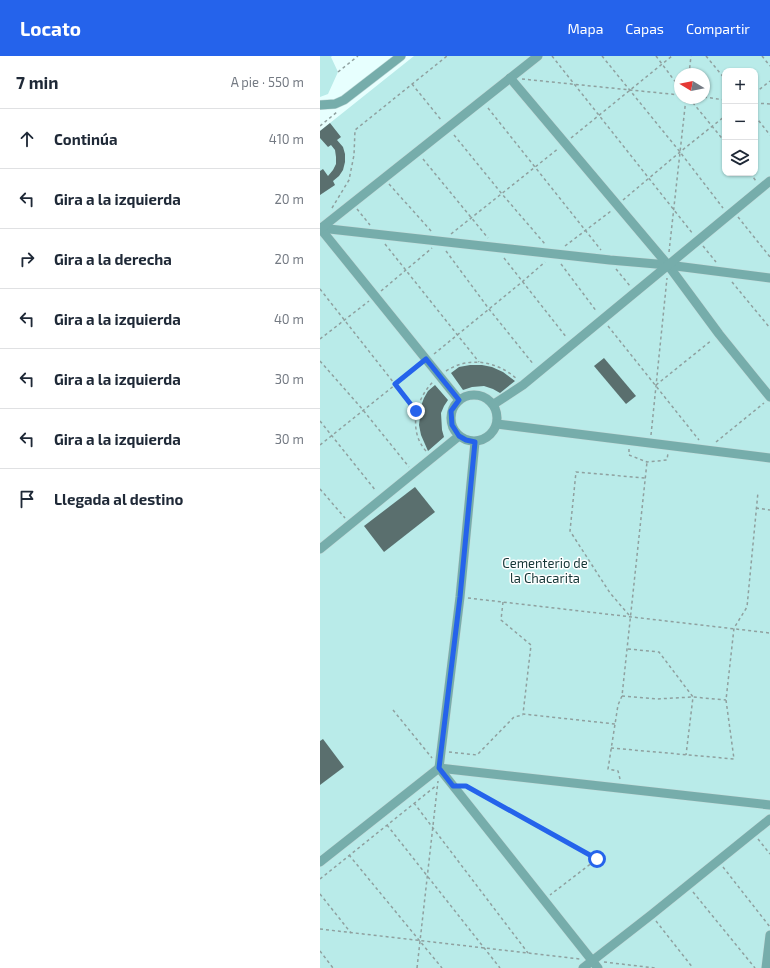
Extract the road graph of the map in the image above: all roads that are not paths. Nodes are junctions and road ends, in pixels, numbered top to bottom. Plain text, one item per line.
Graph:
1 (401, 56) edge
2 (538, 56) edge
3 (510, 78) junction
4 (320, 105) edge
5 (770, 181) edge
6 (320, 229) edge
7 (668, 265) junction
8 (770, 278) edge
9 (459, 400) junction
10 (767, 400) edge
11 (494, 404) junction
12 (497, 424) junction
13 (459, 436) junction
14 (475, 442) junction
15 (770, 458) edge
16 (320, 549) edge
17 (439, 768) junction
18 (770, 805) edge
19 (770, 819) edge
20 (320, 862) edge
21 (770, 935) edge
22 (595, 964) edge
23 (583, 968) edge
24 (766, 968) edge

1 - 4 street
2 - 3 street
3 - 6 street
3 - 7 street
5 - 7 street
6 - 7 street
6 - 9 street
7 - 8 street
7 - 10 street
7 - 11 street
9 - 11 street
9 - 13 street
11 - 12 street
12 - 14 street
12 - 15 street
13 - 14 street
13 - 16 street
14 - 17 street
17 - 18 street
17 - 20 street
17 - 22 street
19 - 22 street
21 - 24 street
22 - 23 street

